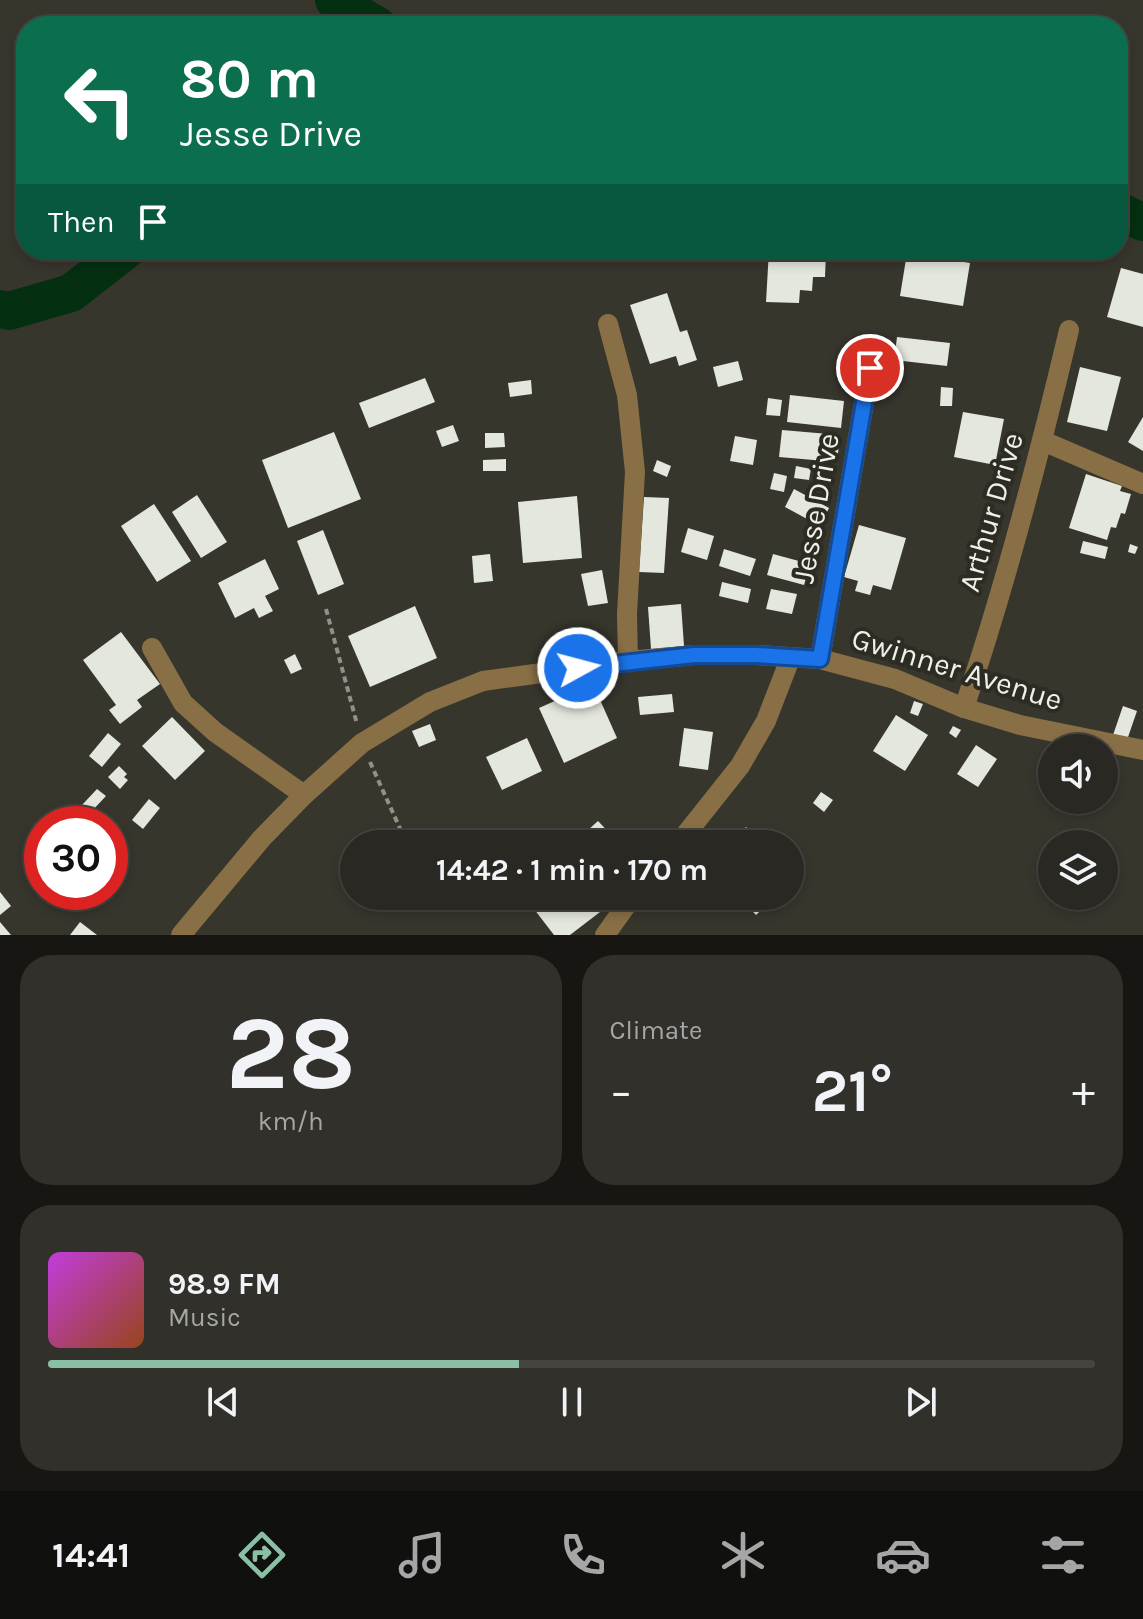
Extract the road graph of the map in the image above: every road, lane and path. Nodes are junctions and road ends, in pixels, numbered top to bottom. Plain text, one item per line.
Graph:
1 (608, 324) dead end
2 (1069, 330) dead end
3 (870, 368) dead end
4 (1043, 441) junction
5 (1143, 484) edge
6 (326, 609) dead end
7 (152, 648) dead end
8 (790, 659) junction
9 (820, 659) junction
10 (628, 661) junction
11 (964, 708) junction
12 (362, 743) junction
13 (1143, 750) edge
14 (304, 795) junction
15 (401, 830) edge
16 (689, 830) edge
17 (623, 910) edge
18 (181, 935) edge
19 (605, 935) edge

1 - 10 street
2 - 4 street, Arthur Drive
3 - 9 street, Jesse Drive
4 - 5 street
4 - 11 street, Arthur Drive
6 - 12 path
7 - 14 street
8 - 9 street, Gwinner Avenue
8 - 10 street, Gwinner Avenue
8 - 16 street
9 - 11 street, Gwinner Avenue
10 - 12 street, Gwinner Avenue
11 - 13 street, Gwinner Avenue
12 - 14 street, Gwinner Avenue
12 - 15 path
14 - 18 street, Gwinner Avenue
17 - 19 street

